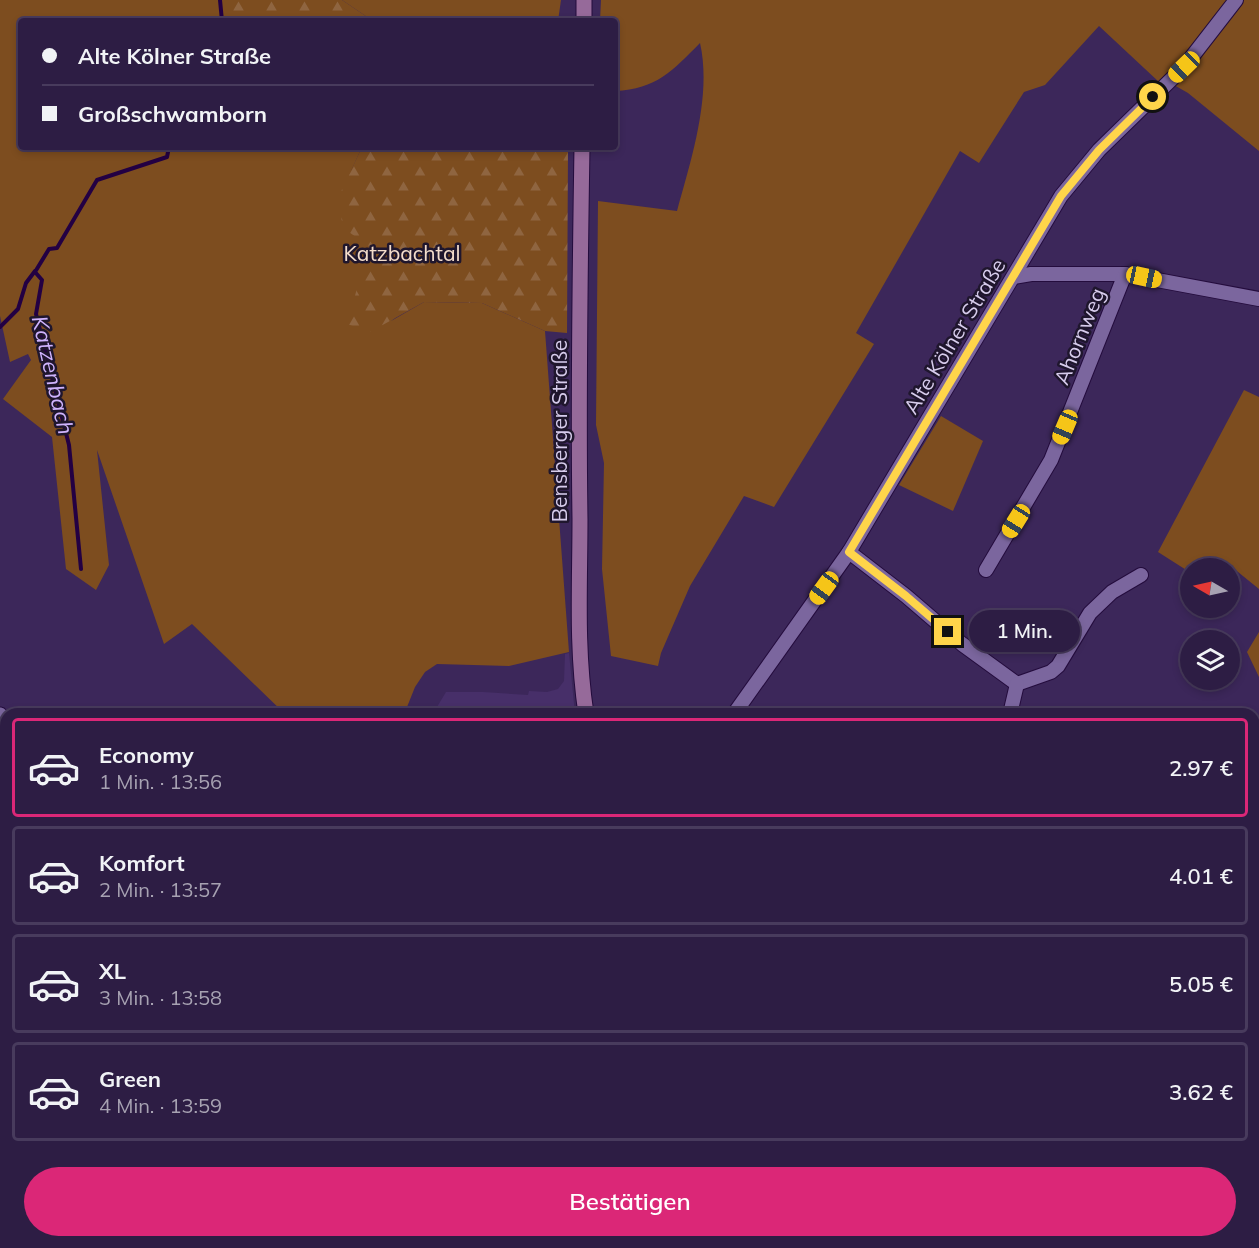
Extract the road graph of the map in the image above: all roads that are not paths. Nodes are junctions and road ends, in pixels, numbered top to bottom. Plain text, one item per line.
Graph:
1 (584, 0) edge
2 (1236, 0) edge
3 (584, 18) edge
4 (582, 150) edge
5 (1125, 274) junction
6 (1014, 277) junction
7 (1259, 299) edge
8 (849, 552) junction
9 (986, 570) dead end
10 (1141, 575) dead end
11 (1017, 684) junction
12 (585, 708) edge
13 (738, 708) edge
14 (1011, 708) edge

1 - 3 main road
2 - 6 street, Alte Kölner Straße
4 - 12 main road, Bensberger Straße
5 - 6 street
5 - 7 street
5 - 9 street, Ahornweg
6 - 8 street, Alte Kölner Straße
8 - 11 street
8 - 13 street, Alte Kölner Straße
10 - 11 street
11 - 14 street

